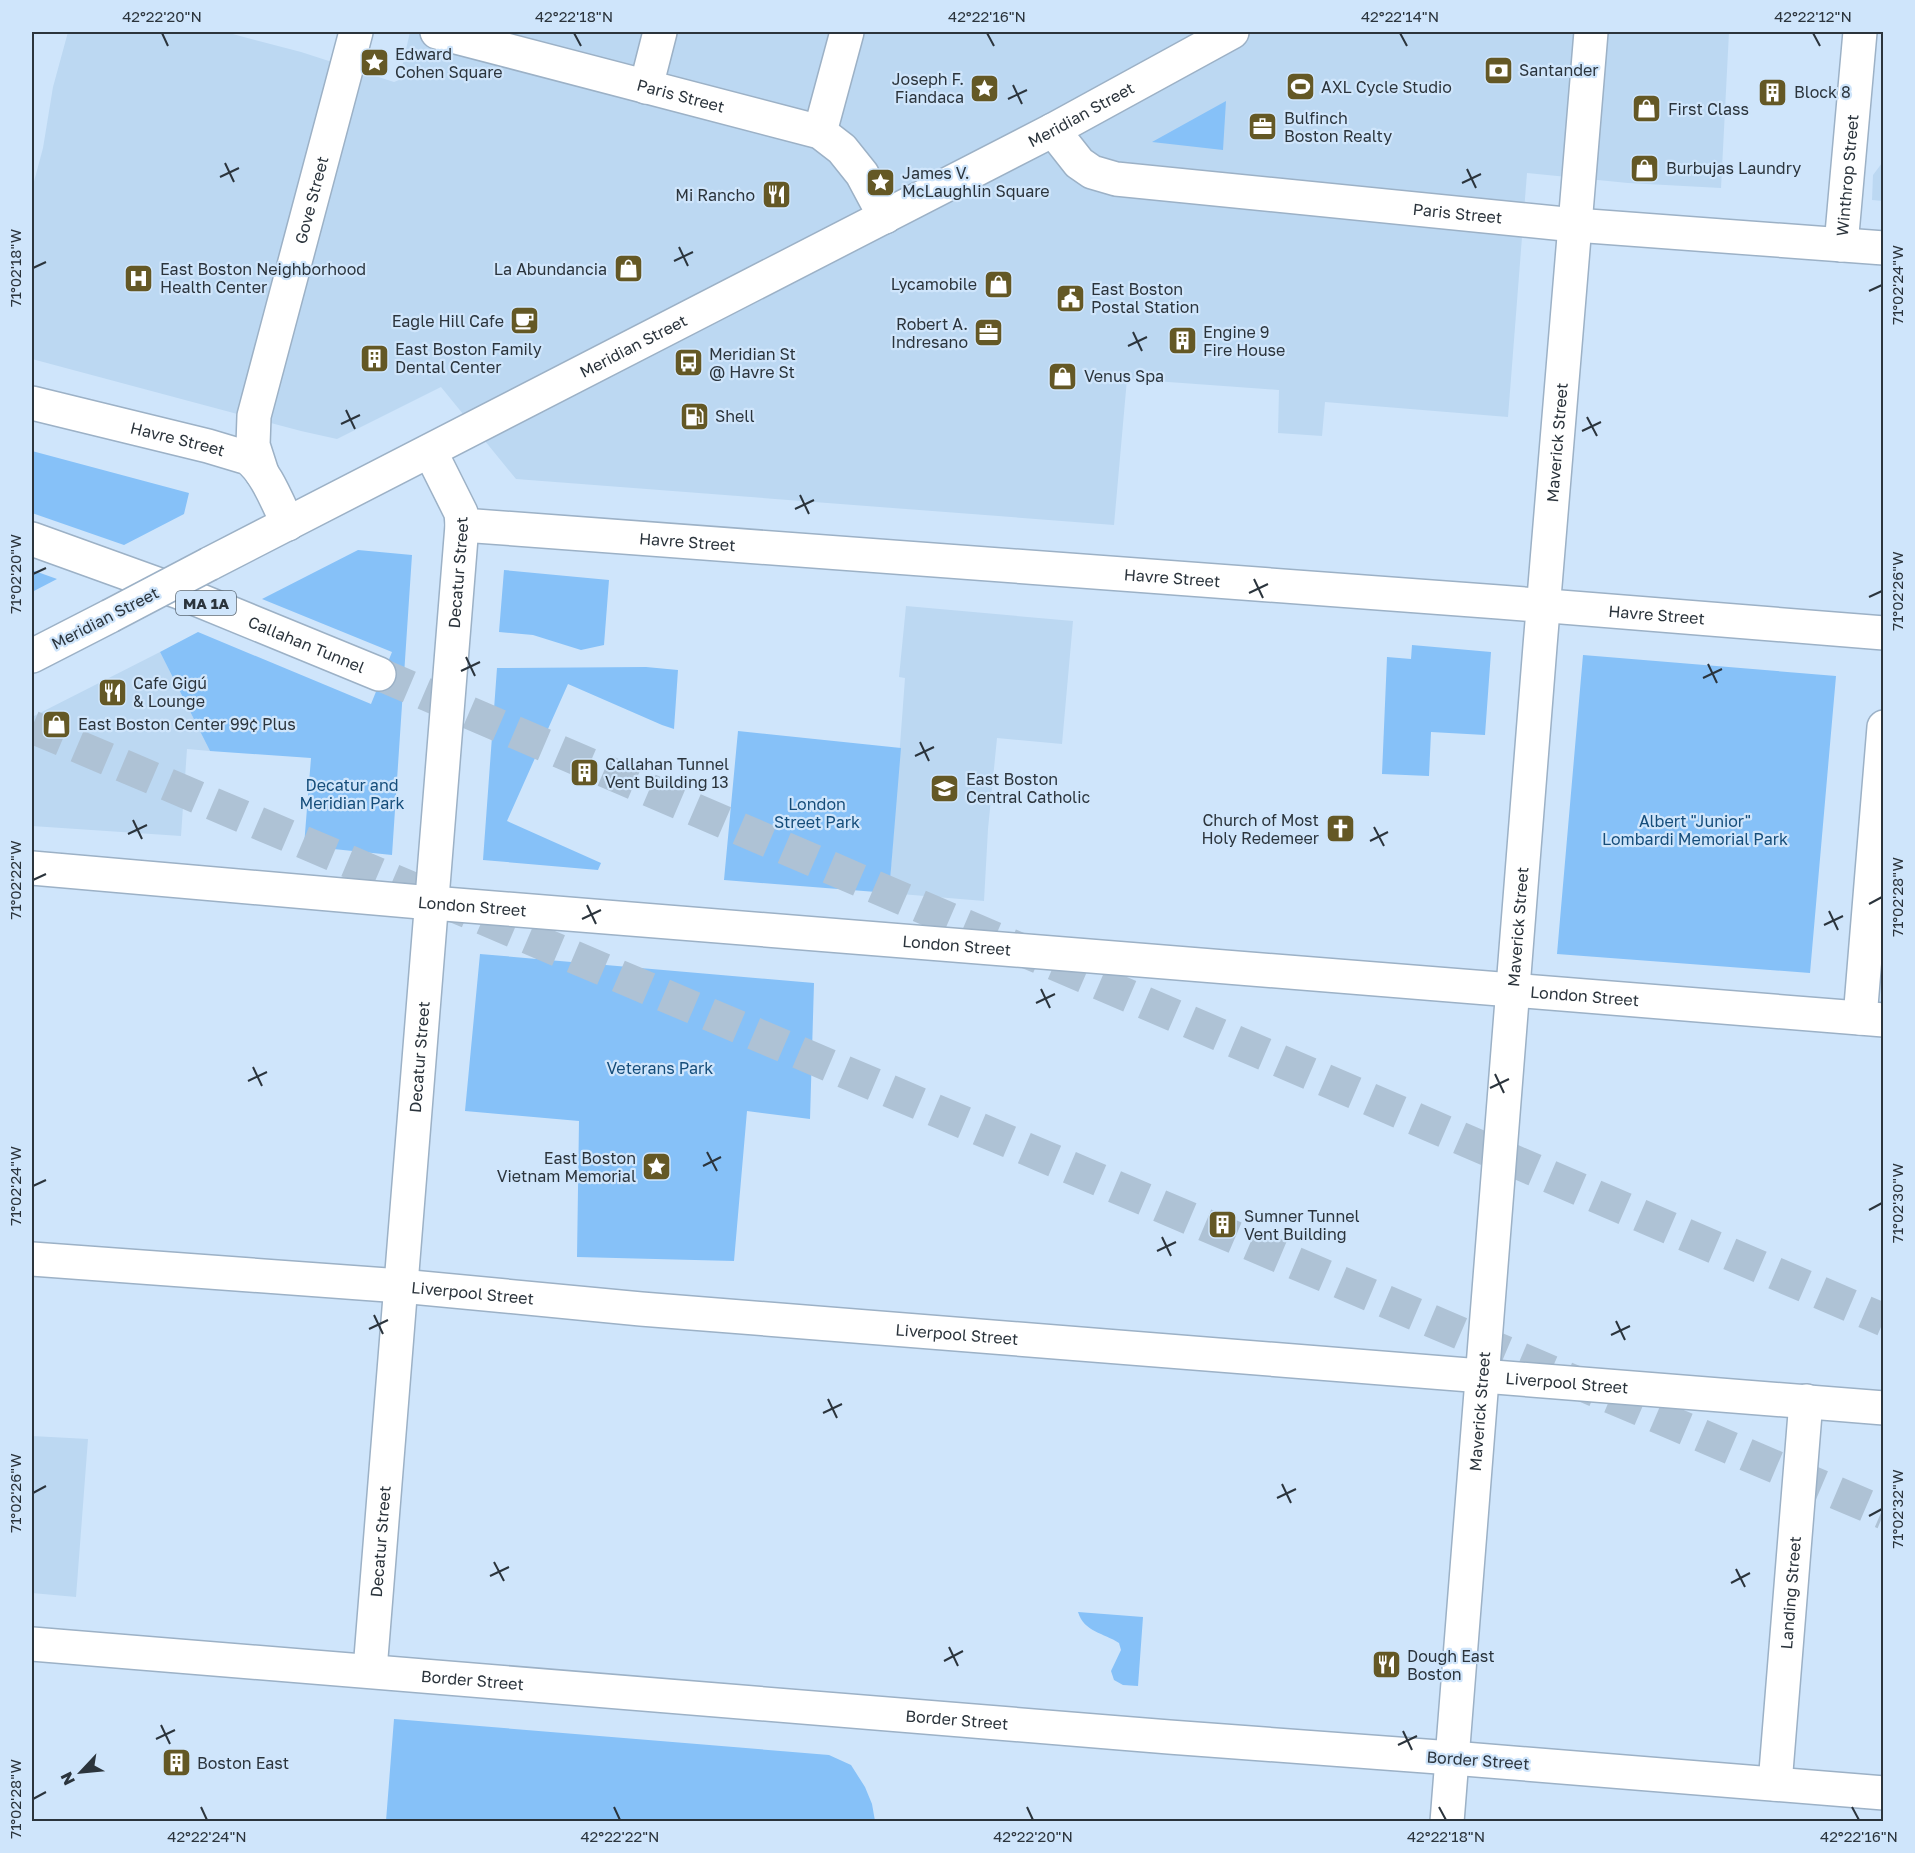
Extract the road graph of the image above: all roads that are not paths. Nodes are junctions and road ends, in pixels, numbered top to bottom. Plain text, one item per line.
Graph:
1 (356, 32) edge
2 (437, 32) edge
3 (660, 32) edge
4 (847, 32) edge
5 (1232, 32) edge
6 (1591, 32) edge
7 (1860, 32) edge
8 (646, 87) junction
9 (1053, 130) junction
10 (820, 132) junction
11 (885, 217) junction
12 (1575, 225) junction
13 (1841, 245) junction
14 (1884, 248) edge
15 (32, 403) edge
16 (430, 451) junction
17 (262, 473) junction
18 (288, 524) junction
19 (462, 525) junction
20 (32, 539) edge
21 (1543, 605) junction
22 (1884, 633) edge
23 (32, 656) edge
24 (379, 674) tunnel mouth
25 (1884, 727) edge
26 (32, 868) edge
27 (432, 903) junction
28 (1513, 989) junction
29 (1872, 1019) edge
30 (32, 1259) edge
31 (401, 1287) junction
32 (1482, 1375) junction
33 (1806, 1401) junction
34 (1884, 1408) edge
35 (32, 1644) edge
36 (370, 1670) junction
37 (1452, 1758) junction
38 (1775, 1784) junction
39 (1884, 1793) edge
40 (1447, 1821) edge

1 - 17 main road, Gove Street
2 - 8 main road, Paris Street
3 - 8 main road
4 - 10 main road
5 - 9 main road, Meridian Street
6 - 12 main road, Maverick Street
7 - 13 main road, Winthrop Street
8 - 10 main road, Paris Street
9 - 11 main road, Meridian Street
9 - 12 main road, Paris Street
10 - 11 main road, Paris Street
11 - 16 main road, Meridian Street
12 - 13 main road, Paris Street
12 - 21 main road, Maverick Street
13 - 14 main road, Paris Street
15 - 17 main road, Havre Street
16 - 18 main road, Meridian Street
16 - 19 main road, Decatur Street
17 - 18 main road, Havre Street
18 - 23 main road, Meridian Street, bridge
19 - 21 main road, Havre Street
19 - 27 main road, Decatur Street
20 - 24 main road, Callahan Tunnel / MA 1A
21 - 22 main road, Havre Street
21 - 28 main road, Maverick Street
25 - 29 main road
26 - 27 main road, London Street
27 - 28 main road, London Street
27 - 31 main road, Decatur Street
28 - 29 main road, London Street
28 - 32 main road, Maverick Street
30 - 31 main road, Liverpool Street
31 - 32 main road, Liverpool Street
31 - 36 main road, Decatur Street
32 - 33 main road, Liverpool Street
32 - 37 main road, Maverick Street
33 - 34 main road, Liverpool Street
33 - 38 main road, Landing Street
35 - 36 main road, Border Street
36 - 37 main road, Border Street
37 - 38 main road, Border Street
37 - 40 main road, Maverick Street
38 - 39 main road, Border Street

